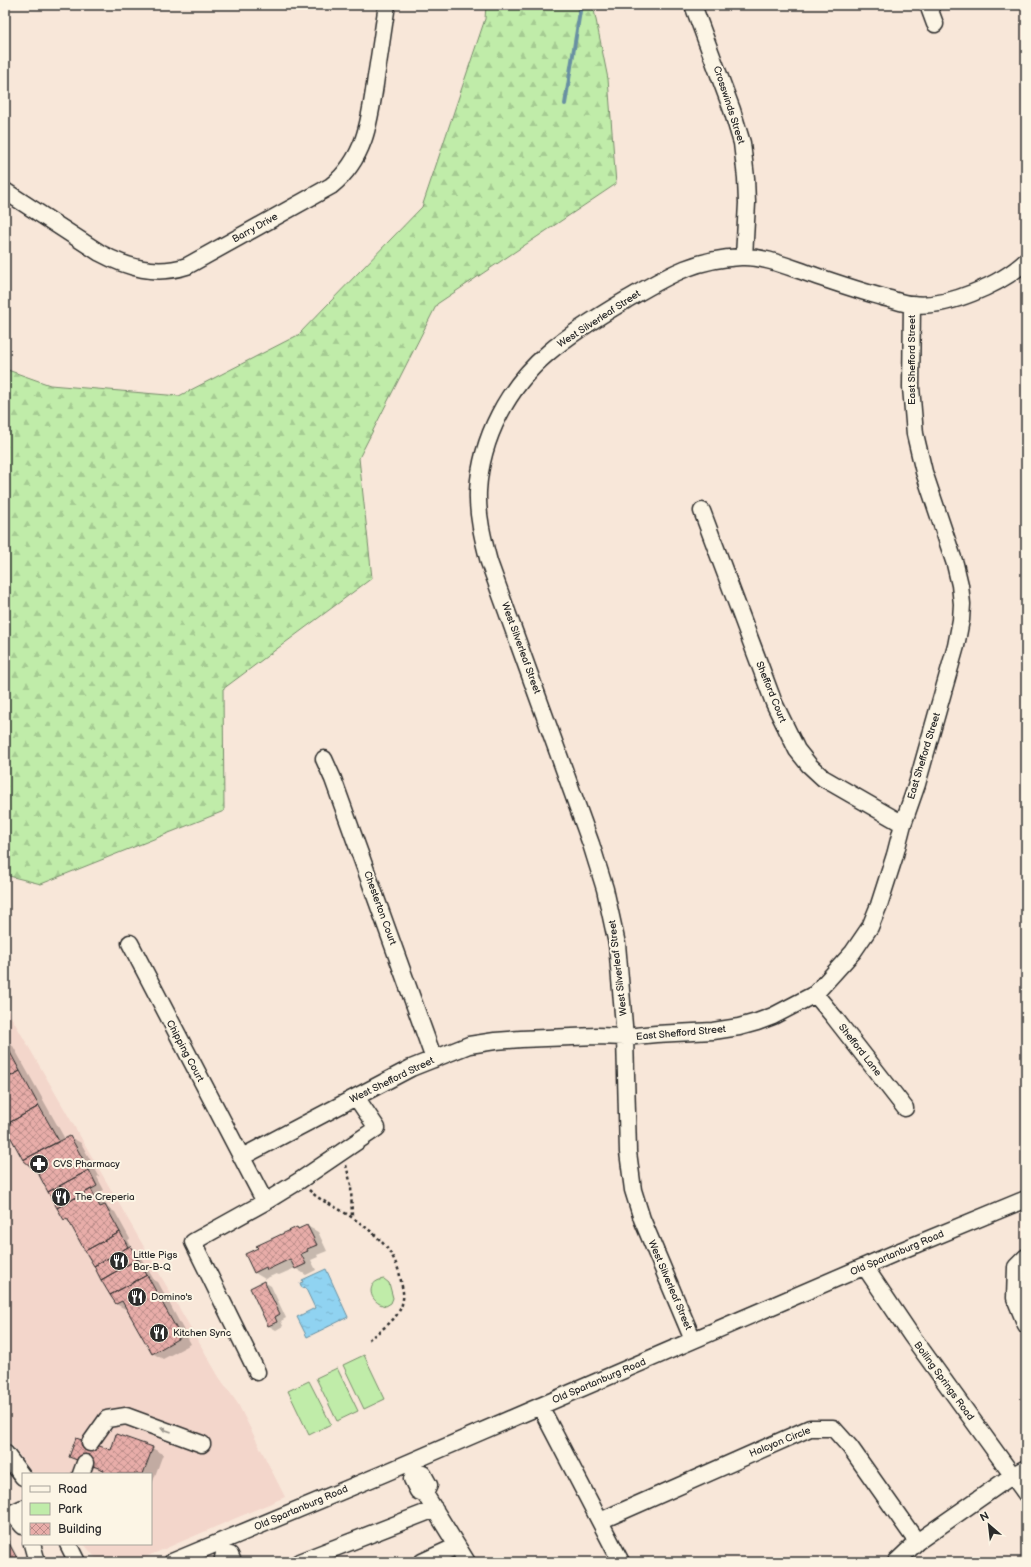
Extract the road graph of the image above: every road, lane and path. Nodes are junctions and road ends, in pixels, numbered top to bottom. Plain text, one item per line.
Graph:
1 (387, 5) edge
2 (693, 5) edge
3 (928, 5) edge
4 (935, 24) dead end
5 (5, 191) edge
6 (744, 257) junction
7 (1026, 261) edge
8 (912, 305) junction
9 (702, 511) dead end
10 (324, 759) dead end
11 (903, 824) junction
12 (130, 943) dead end
13 (815, 994) junction
14 (626, 1038) junction
15 (434, 1059) junction
16 (356, 1097) junction
17 (905, 1108) dead end
18 (343, 1151) junction
19 (242, 1157) junction
20 (299, 1181) junction
21 (1026, 1199) edge
22 (265, 1202) junction
23 (352, 1218) junction
24 (1026, 1257) edge
25 (865, 1267) junction
26 (1026, 1325) edge
27 (368, 1340) dead end
28 (693, 1340) junction
29 (257, 1372) dead end
30 (540, 1406) junction
31 (90, 1443) dead end
32 (202, 1444) dead end
33 (5, 1453) edge
34 (412, 1467) junction
35 (1019, 1472) edge
36 (22, 1476) edge
37 (1026, 1494) edge
38 (435, 1509) junction
39 (13, 1511) edge
40 (600, 1520) junction
41 (22, 1524) edge
42 (917, 1542) junction
43 (32, 1545) edge
44 (68, 1545) edge
45 (457, 1546) junction
46 (225, 1555) edge
47 (37, 1562) edge
48 (77, 1562) edge
49 (172, 1562) edge
50 (299, 1562) edge
51 (422, 1562) edge
52 (467, 1562) edge
53 (621, 1562) edge
54 (896, 1562) edge

1 - 5 street, Barry Drive
2 - 6 street, Crosswinds Street
3 - 4 street
6 - 8 street, West Silverleaf Street
6 - 14 street, West Silverleaf Street
7 - 8 street
8 - 11 street, East Shefford Street
9 - 11 street, Shefford Court
10 - 15 street, Chesterton Court
11 - 13 street, East Shefford Street
12 - 19 street, Chipping Court
13 - 14 street, East Shefford Street
13 - 17 street, Shefford Lane
14 - 15 street, West Shefford Street
14 - 28 street, West Silverleaf Street
15 - 16 street, West Shefford Street
16 - 18 street
16 - 19 street, West Shefford Street
18 - 20 street
18 - 23 path
19 - 22 street
20 - 22 street
20 - 23 path
21 - 25 street, Old Spartanburg Road
22 - 29 street
23 - 27 path
24 - 26 street
25 - 28 street, Old Spartanburg Road
25 - 35 street, Boiling Springs Road
28 - 30 street, Old Spartanburg Road
30 - 34 street, Old Spartanburg Road
30 - 40 street
32 -> 31 street
33 - 36 street
34 - 38 street
34 - 46 street, Old Spartanburg Road
35 - 37 street, Boiling Springs Road
35 - 42 street
38 - 45 street
38 - 50 street
39 - 41 street
40 - 42 street, Halcyon Circle
40 - 53 street
42 - 54 street
43 - 47 street
44 - 48 street
45 - 51 street
45 - 52 street
46 - 49 street, Old Spartanburg Road

